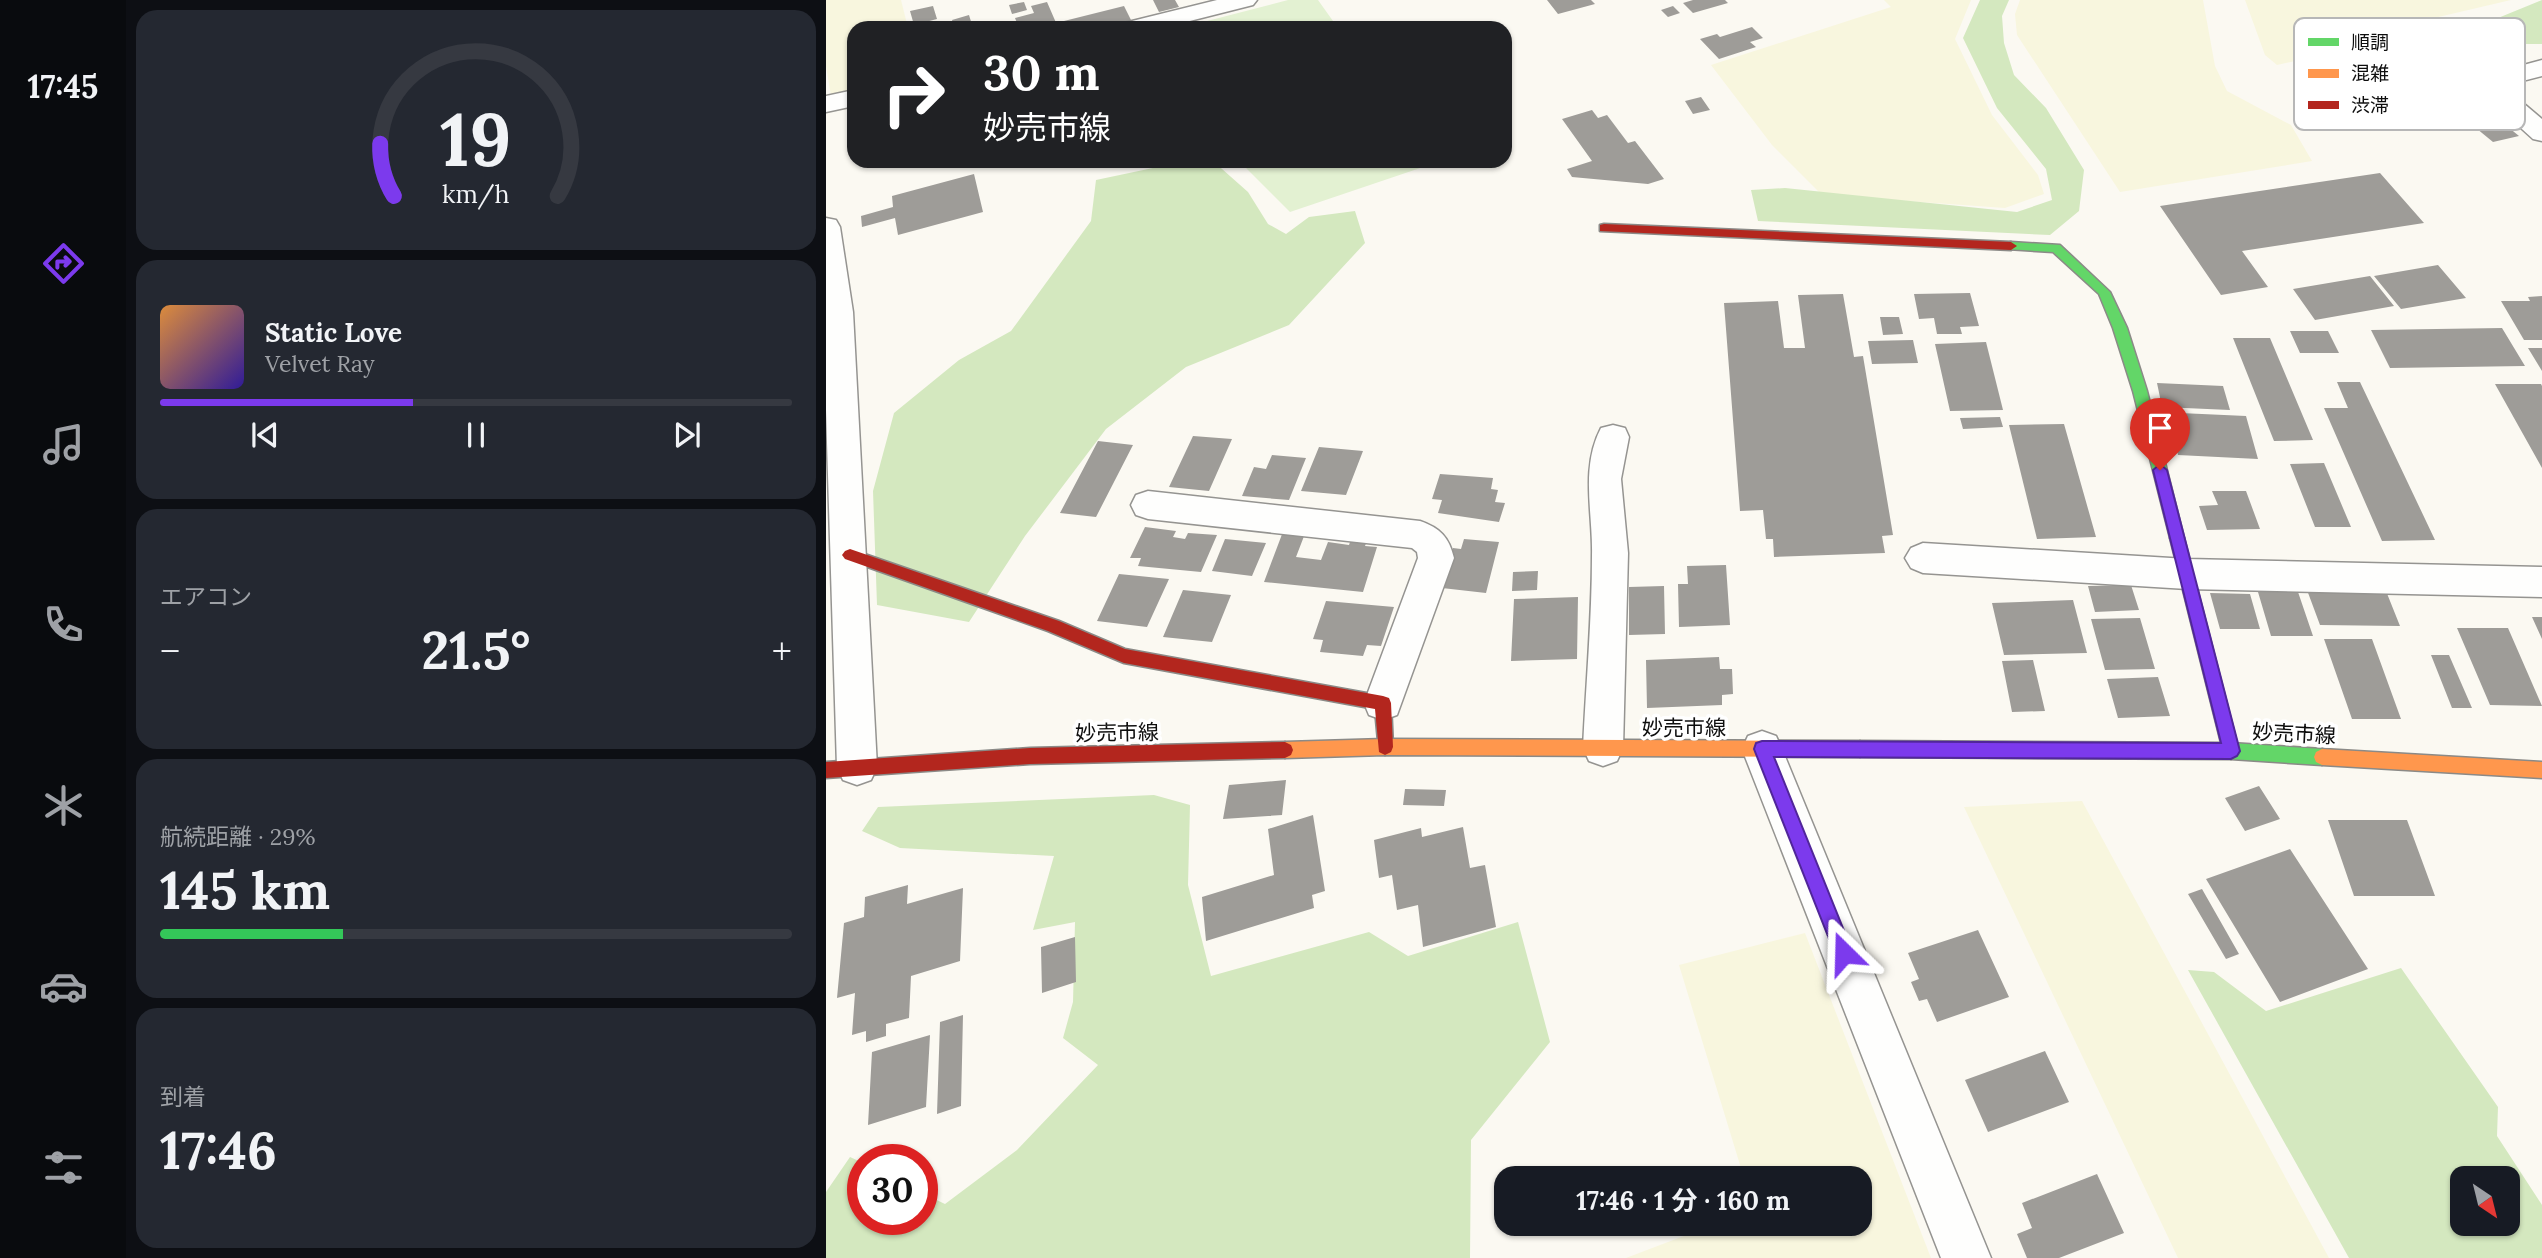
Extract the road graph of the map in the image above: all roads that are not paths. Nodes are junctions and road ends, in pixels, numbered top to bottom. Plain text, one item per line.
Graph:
1 (1245, 0) edge
2 (1161, 21) edge
3 (2542, 68) edge
4 (2525, 72) edge
5 (847, 100) edge
6 (826, 104) edge
7 (2525, 118) edge
8 (2542, 133) edge
9 (826, 228) edge
10 (1604, 228) dead end
11 (1612, 437) dead end
12 (1148, 505) dead end
13 (850, 555) junction
14 (1923, 558) dead end
15 (2187, 574) junction
16 (2542, 582) edge
17 (1383, 703) junction
18 (1385, 747) junction
19 (1603, 748) junction
20 (1762, 749) junction
21 (2231, 751) junction
22 (842, 769) edge
23 (2542, 770) edge
24 (1966, 1258) edge

1 - 2 street
3 - 4 street
5 - 6 street
7 - 8 street
9 - 13 street
10 - 15 street
11 - 19 street
12 - 17 street
13 - 17 street
13 - 22 street
14 - 15 street
15 - 16 street
15 - 21 street
17 - 18 street
18 - 19 street, 妙売市線
18 - 22 street, 妙売市線
19 - 20 street, 妙売市線
20 - 21 street, 妙売市線
20 - 24 street
21 - 23 street, 妙売市線

